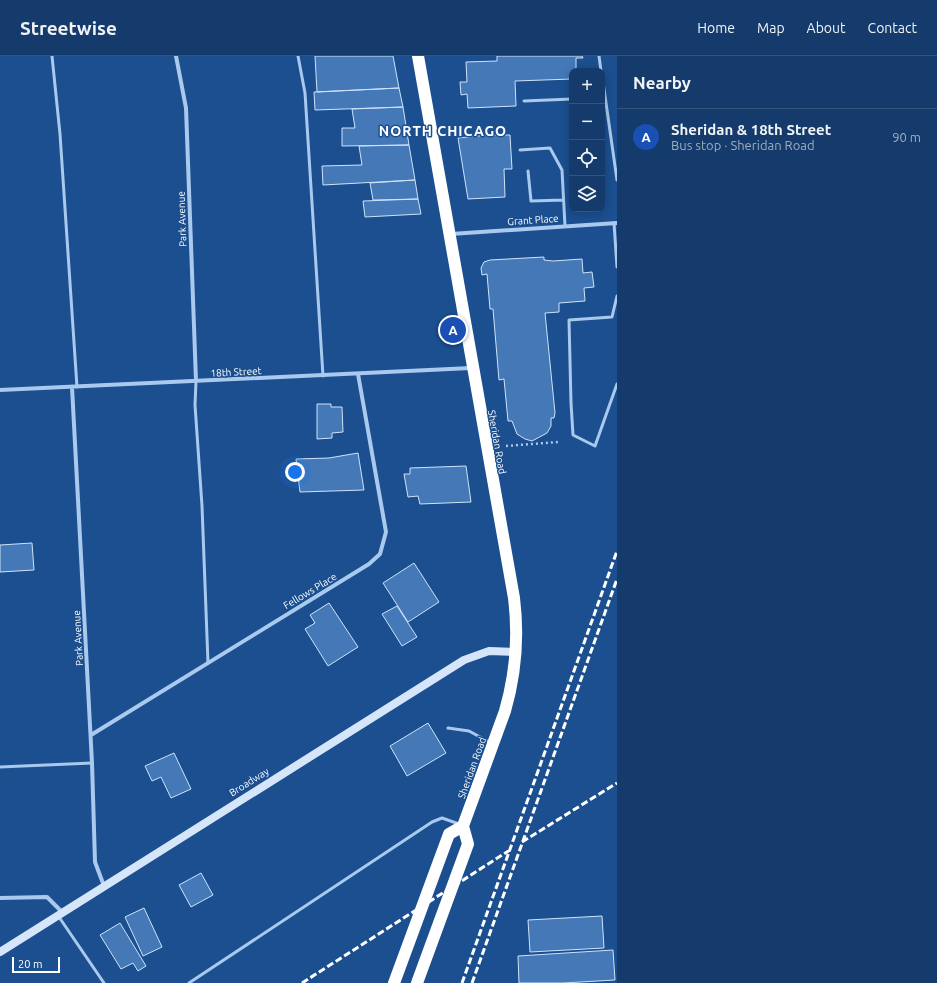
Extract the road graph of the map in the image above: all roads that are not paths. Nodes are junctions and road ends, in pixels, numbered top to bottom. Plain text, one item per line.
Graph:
1 (52, 56) edge
2 (176, 56) edge
3 (298, 56) edge
4 (418, 56) edge
5 (599, 56) edge
6 (601, 68) edge
7 (569, 99) edge
8 (524, 101) dead end
9 (605, 103) edge
10 (520, 150) dead end
11 (528, 171) dead end
12 (617, 180) edge
13 (563, 200) junction
14 (615, 223) edge
15 (565, 226) junction
16 (449, 234) junction
17 (617, 267) edge
18 (617, 296) edge
19 (472, 368) junction
20 (358, 374) junction
21 (324, 376) junction
22 (196, 381) junction
23 (617, 384) edge
24 (74, 387) junction
25 (0, 390) edge
26 (517, 652) junction
27 (208, 663) junction
28 (448, 728) dead end
29 (91, 735) junction
30 (494, 744) junction
31 (92, 763) junction
32 (0, 767) edge
33 (463, 826) junction
34 (104, 886) junction
35 (0, 898) edge
36 (60, 913) junction
37 (0, 952) edge
38 (104, 983) edge
39 (189, 983) edge
40 (394, 983) edge
41 (417, 983) edge

1 - 24 lane
2 - 22 street, Park Avenue
3 - 21 lane
4 - 16 highway, Sheridan Road
5 - 6 lane
7 - 8 lane
9 - 12 lane
10 - 13 lane
11 - 13 lane
13 - 15 lane
14 - 15 street, Grant Place
14 - 17 lane
15 - 16 street, Grant Place
16 - 19 highway, Sheridan Road
18 - 23 lane
19 - 20 street, 18th Street
19 - 26 highway, Sheridan Road
20 - 21 street, 18th Street
20 - 27 street, Fellows Place
21 - 22 street, 18th Street
22 - 24 street, 18th Street
22 - 27 lane
24 - 25 street, 18th Street
24 - 29 street, Park Avenue
26 - 30 highway, Sheridan Road
26 - 34 street, Broadway
27 - 29 street, Fellows Place
28 - 30 lane
29 - 31 street, Park Avenue
30 - 33 highway, Sheridan Road
31 - 32 lane
31 - 34 street, Park Avenue
33 - 39 lane
33 - 40 highway
33 - 41 highway
34 - 36 street, Broadway
35 - 36 street
36 - 37 street, Broadway
36 - 38 lane

